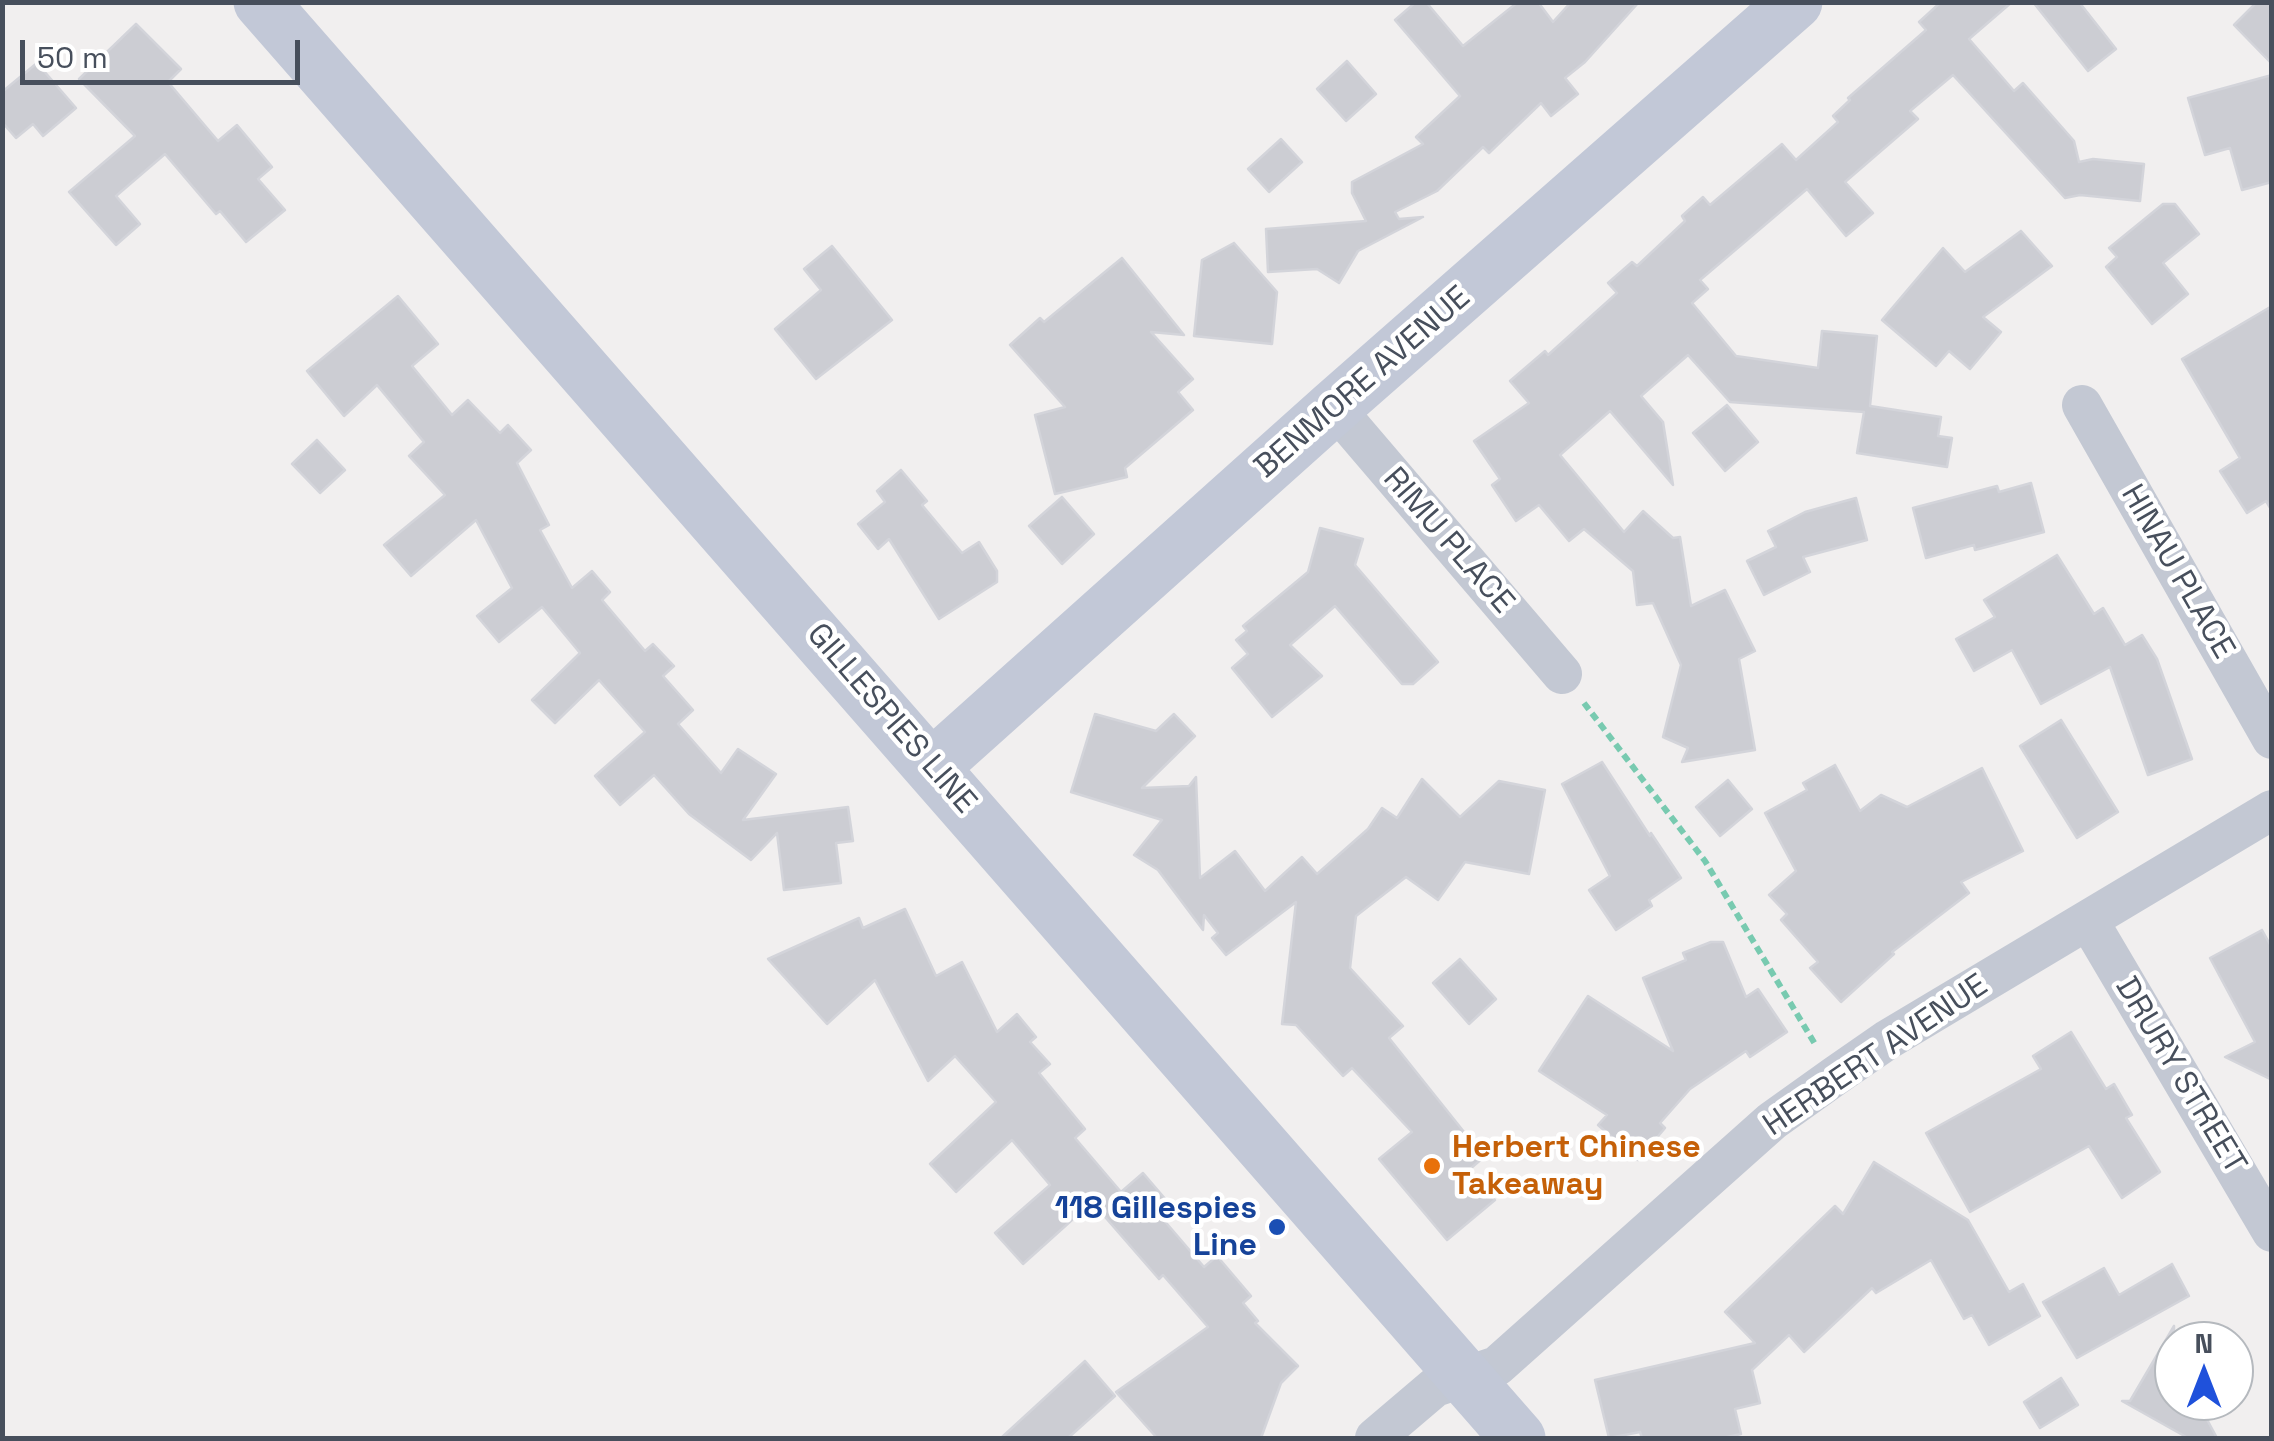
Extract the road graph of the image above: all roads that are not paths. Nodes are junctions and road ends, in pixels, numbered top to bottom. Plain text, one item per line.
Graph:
1 (261, 2) edge
2 (1795, 2) edge
3 (2082, 406) dead end
4 (1334, 407) junction
5 (1562, 674) road end
6 (2272, 739) edge
7 (933, 766) junction
8 (2272, 810) edge
9 (2088, 920) junction
10 (2272, 1232) edge
11 (1464, 1376) junction
12 (1376, 1438) edge
13 (1518, 1438) edge

1 - 7 street, GILLESPIES LINE
2 - 4 street, BENMORE AVENUE
3 - 6 street, HINAU PLACE
4 - 5 street, RIMU PLACE
4 - 7 street, BENMORE AVENUE
7 - 11 street, GILLESPIES LINE
8 - 9 street, HERBERT AVENUE
9 - 10 street, DRURY STREET
9 - 11 street, HERBERT AVENUE
11 - 12 street, HERBERT AVENUE
11 - 13 street, GILLESPIES LINE

